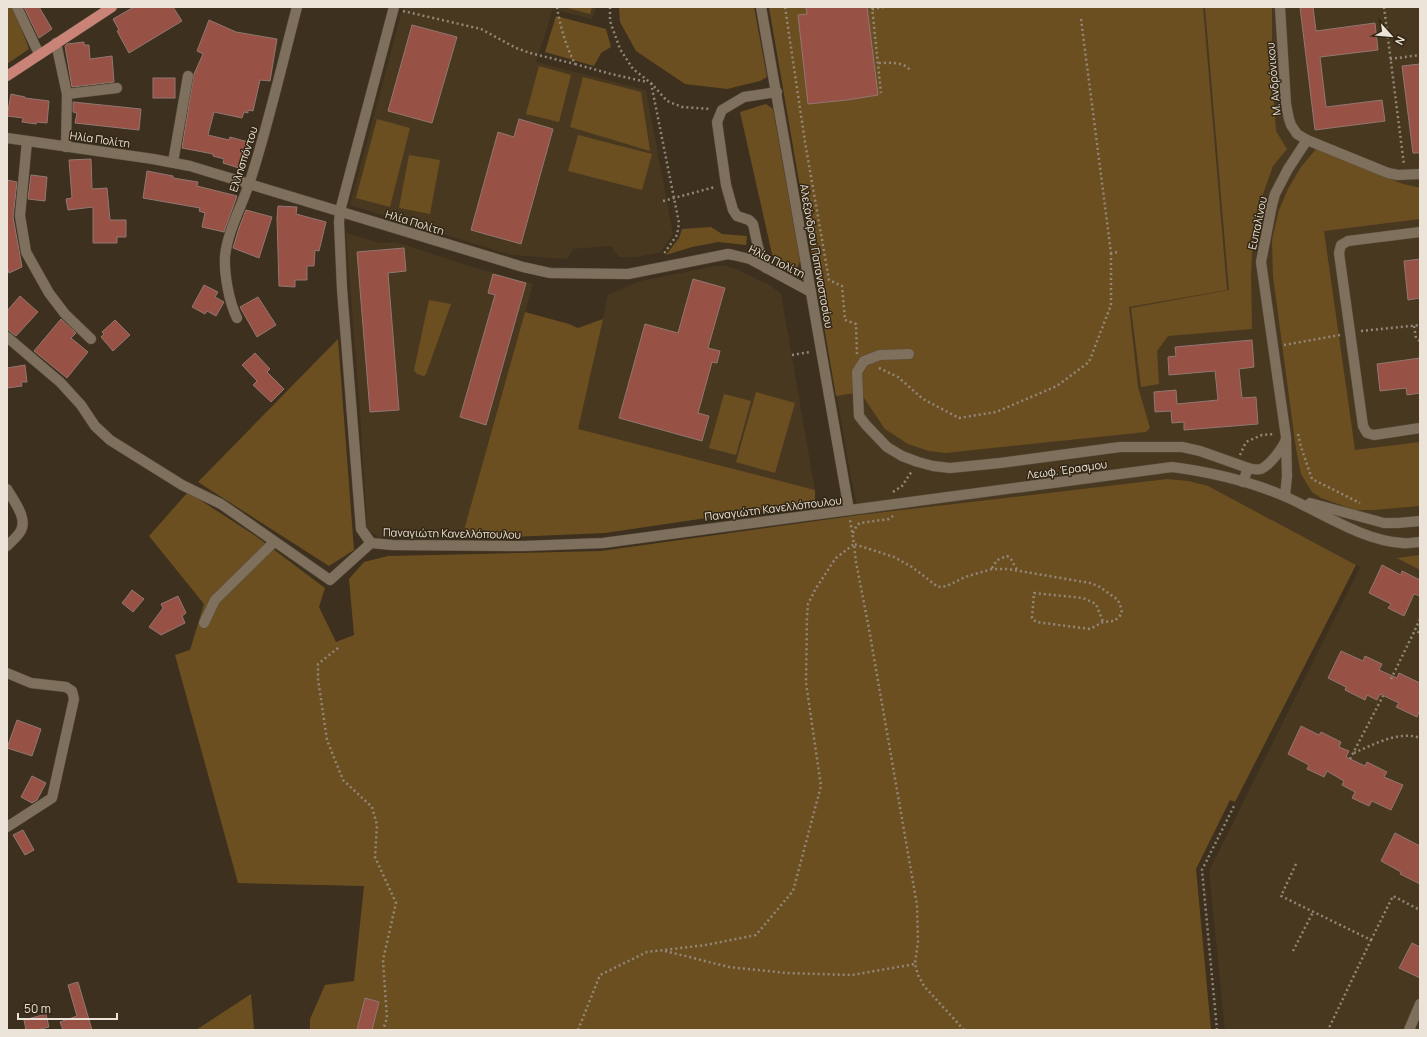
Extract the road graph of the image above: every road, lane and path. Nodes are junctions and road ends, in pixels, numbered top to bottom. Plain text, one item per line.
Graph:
1 (17, 7) edge
2 (112, 7) edge
3 (297, 7) edge
4 (557, 7) edge
5 (610, 7) edge
6 (762, 7) edge
7 (785, 7) edge
8 (884, 7) edge
9 (1280, 7) edge
10 (1384, 7) edge
11 (396, 8) edge
12 (872, 8) edge
13 (1081, 19) dead end
14 (56, 43) junction
15 (39, 54) junction
16 (1420, 55) edge
17 (1390, 58) junction
18 (878, 63) junction
19 (575, 64) junction
20 (910, 70) dead end
21 (7, 76) edge
22 (188, 76) dead end
23 (651, 84) junction
24 (117, 88) dead end
25 (777, 92) junction
26 (881, 93) dead end
27 (67, 94) junction
28 (722, 110) junction
29 (7, 138) edge
30 (1307, 140) junction
31 (27, 141) junction
32 (66, 147) junction
33 (173, 162) junction
34 (1420, 174) edge
35 (1405, 175) junction
36 (249, 184) junction
37 (726, 185) junction
38 (674, 198) junction
39 (663, 201) dead end
40 (340, 211) junction
41 (1420, 232) edge
42 (1118, 252) dead end
43 (1111, 253) junction
44 (661, 257) dead end
45 (766, 268) junction
46 (812, 292) junction
47 (237, 318) dead end
48 (1420, 325) edge
49 (1414, 326) junction
50 (1351, 333) junction
51 (7, 337) edge
52 (91, 339) dead end
53 (1420, 341) edge
54 (1274, 347) junction
55 (813, 352) dead end
56 (909, 354) dead end
57 (792, 355) dead end
58 (864, 361) junction
59 (857, 372) junction
60 (1420, 428) edge
61 (1276, 434) dead end
62 (1298, 434) dead end
63 (1286, 437) junction
64 (925, 464) junction
65 (1236, 464) junction
66 (1248, 468) junction
67 (1243, 482) junction
68 (7, 489) edge
69 (893, 492) dead end
70 (1285, 496) junction
71 (1364, 506) dead end
72 (849, 510) junction
73 (895, 514) dead end
74 (1420, 521) edge
75 (852, 535) junction
76 (274, 542) junction
77 (1420, 542) edge
78 (371, 543) junction
79 (854, 544) junction
80 (7, 546) edge
81 (992, 569) junction
82 (1019, 572) junction
83 (1420, 619) edge
84 (1103, 622) junction
85 (204, 623) dead end
86 (1415, 630) junction
87 (1420, 633) edge
88 (338, 648) dead end
89 (7, 673) edge
90 (1391, 679) dead end
91 (1383, 696) dead end
92 (1420, 738) edge
93 (1354, 753) junction
94 (1350, 759) dead end
95 (1234, 806) dead end
96 (7, 827) edge
97 (1296, 864) dead end
98 (1420, 910) edge
99 (1313, 912) junction
100 (1371, 940) junction
101 (663, 950) junction
102 (1293, 951) dead end
103 (915, 964) junction
104 (1420, 1004) edge
105 (383, 1030) edge
106 (578, 1030) edge
107 (964, 1030) edge
108 (1217, 1030) edge
109 (1328, 1030) edge
110 (1409, 1030) edge

1 - 15 street
2 - 14 main road
3 - 36 street, Ελλησπόντου
4 - 19 path
5 - 23 path
6 - 25 street, Αλεξάνδρου Παπαναστασίου
7 - 59 path
8 - 12 path
9 - 30 street, Μ. Ανδρόνικου
10 - 17 path
11 - 19 path
11 - 40 street
12 - 18 path
13 - 43 path
14 - 15 main road
14 - 27 street
15 - 21 main road
16 - 17 path
17 - 35 path
18 - 20 path
18 - 26 path
19 - 23 path
22 - 33 street
23 - 28 path
23 - 38 path
24 - 27 street
25 - 28 street
25 - 46 street, Αλεξάνδρου Παπαναστασίου
27 - 32 street
28 - 37 street
29 - 31 street, Ηλία Πολίτη
30 - 35 street
30 - 54 street, Ευπαλίνου
31 - 32 street, Ηλία Πολίτη
31 - 52 street
32 - 33 street, Ηλία Πολίτη
33 - 36 street, Ηλία Πολίτη
34 - 35 street
36 - 40 street, Ηλία Πολίτη
36 - 47 street, Ελλησπόντου
37 - 38 path
37 - 45 street
38 - 39 path
38 - 44 path
40 - 45 street, Ηλία Πολίτη
40 - 78 street
41 - 50 street
42 - 43 path
43 - 58 path
45 - 46 street, Ηλία Πολίτη
46 - 72 street, Αλεξάνδρου Παπαναστασίου
48 - 49 path
49 - 50 path
49 - 53 path
50 - 54 path
50 - 60 street
51 - 76 street, Παναγιώτη Κανελλόπουλου
54 - 63 street, Ευπαλίνου
55 - 57 path
56 - 58 street
58 - 59 street
59 - 64 street
61 - 65 path
62 - 71 path
63 - 66 street
63 - 70 street, Ευπαλίνου
64 - 65 street
64 - 69 path
65 - 66 street
66 - 67 street
67 - 70 street, Λεωφ. Έρασμου
67 - 72 street, Λεωφ. Έρασμου
68 - 80 street
70 - 74 street
70 - 77 street
72 - 75 path
72 - 78 street, Παναγιώτη Κανελλόπουλου
73 - 75 path
75 - 79 path
76 - 78 street, Παναγιώτη Κανελλόπουλου
76 - 85 street
79 - 81 path
79 - 101 path
79 - 103 path
81 - 82 path
81 - 82 path
82 - 84 path
83 - 86 path
84 - 84 path
86 - 87 path
86 - 90 path
88 - 105 path
89 - 96 street
91 - 93 path
92 - 93 path
93 - 94 path
95 - 108 path
97 - 99 path
98 - 100 path
99 - 100 path
99 - 102 path
100 - 109 path
101 - 103 path
101 - 106 path
103 - 107 path
104 - 110 street

